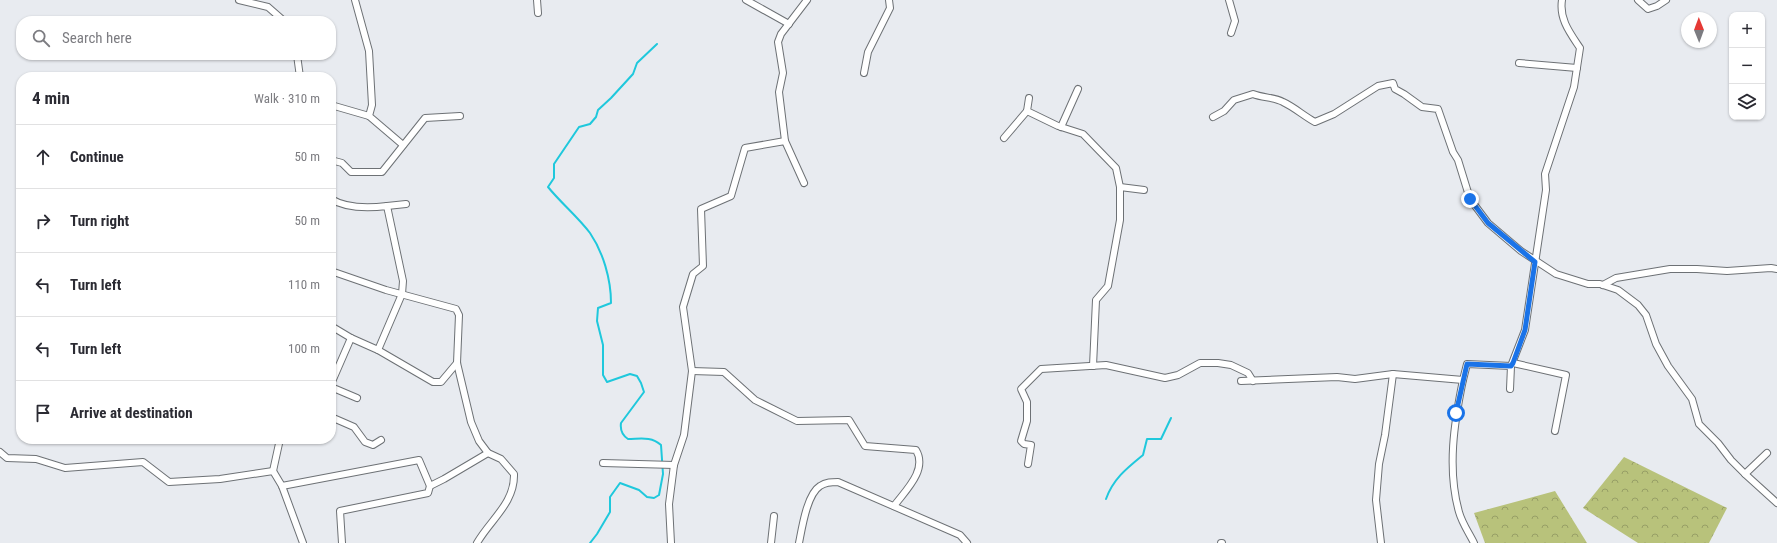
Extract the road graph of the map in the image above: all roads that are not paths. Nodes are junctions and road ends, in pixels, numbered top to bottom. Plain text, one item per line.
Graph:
1 (239, 0) edge
2 (355, 0) edge
3 (537, 0) edge
4 (746, 0) edge
5 (807, 0) edge
6 (889, 0) edge
7 (1229, 0) edge
8 (1562, 0) edge
9 (1638, 0) edge
10 (1666, 0) edge
11 (538, 13) dead end
12 (279, 16) edge
13 (789, 24) junction
14 (1231, 33) dead end
15 (298, 60) edge
16 (1519, 63) dead end
17 (1577, 68) junction
18 (300, 72) edge
19 (864, 73) dead end
20 (1078, 89) dead end
21 (1028, 98) dead end
22 (336, 106) edge
23 (1027, 111) junction
24 (369, 116) junction
25 (460, 116) dead end
26 (1213, 117) dead end
27 (1061, 127) junction
28 (1004, 138) dead end
29 (784, 141) junction
30 (403, 145) junction
31 (336, 161) edge
32 (804, 183) dead end
33 (1120, 187) junction
34 (1144, 190) dead end
35 (336, 201) edge
36 (406, 204) dead end
37 (387, 206) junction
38 (1535, 262) junction
39 (1777, 269) edge
40 (336, 273) edge
41 (1603, 285) junction
42 (402, 294) junction
43 (336, 329) edge
44 (351, 338) junction
45 (378, 350) junction
46 (458, 363) junction
47 (1512, 364) junction
48 (1093, 366) junction
49 (692, 371) junction
50 (336, 374) edge
51 (1393, 374) junction
52 (1253, 380) junction
53 (1463, 380) junction
54 (1241, 381) dead end
55 (336, 388) edge
56 (1510, 389) dead end
57 (357, 398) dead end
58 (336, 419) edge
59 (1555, 431) dead end
60 (381, 440) dead end
61 (279, 444) edge
62 (0, 452) edge
63 (488, 453) junction
64 (1767, 453) dead end
65 (603, 463) dead end
66 (670, 464) junction
67 (1028, 464) dead end
68 (273, 471) junction
69 (1745, 474) junction
70 (282, 486) junction
71 (430, 486) junction
72 (1777, 502) edge
73 (894, 506) junction
74 (774, 516) dead end
75 (303, 543) edge
76 (342, 543) edge
77 (477, 543) edge
78 (671, 543) edge
79 (771, 543) edge
80 (799, 543) edge
81 (967, 543) edge
82 (1381, 543) edge
83 (1474, 543) edge

1 - 12 street
2 - 24 street
3 - 11 street
4 - 13 street
5 - 13 street
6 - 19 street
7 - 14 street
8 - 17 street
9 - 10 street
13 - 29 street
15 - 18 street
16 - 17 street
17 - 38 street
20 - 27 street
21 - 23 street
22 - 24 street
23 - 27 street
23 - 28 street
24 - 30 street
25 - 30 street
26 - 38 street
27 - 33 street
29 - 32 street
29 - 49 street
30 - 31 street
33 - 34 street
33 - 48 street
35 - 37 street
36 - 37 street
37 - 42 street
38 - 41 street
38 - 47 street
39 - 41 street
40 - 42 street
41 - 69 street
42 - 45 street
42 - 46 street
43 - 44 street
44 - 45 street
44 - 50 street
45 - 46 street
46 - 63 street
47 - 53 street
47 - 56 street
47 - 59 street
48 - 52 street
48 - 67 street
49 - 66 street
49 - 73 street
51 - 52 street
51 - 53 street
51 - 82 street
52 - 54 street
53 - 83 street
55 - 57 street
58 - 60 street
61 - 68 street
62 - 68 street
63 - 71 street
63 - 77 street
64 - 69 street
65 - 66 street
66 - 78 street
68 - 70 street
69 - 72 street
70 - 71 street
70 - 75 street
71 - 76 street
73 - 80 street
73 - 81 street
74 - 79 street

